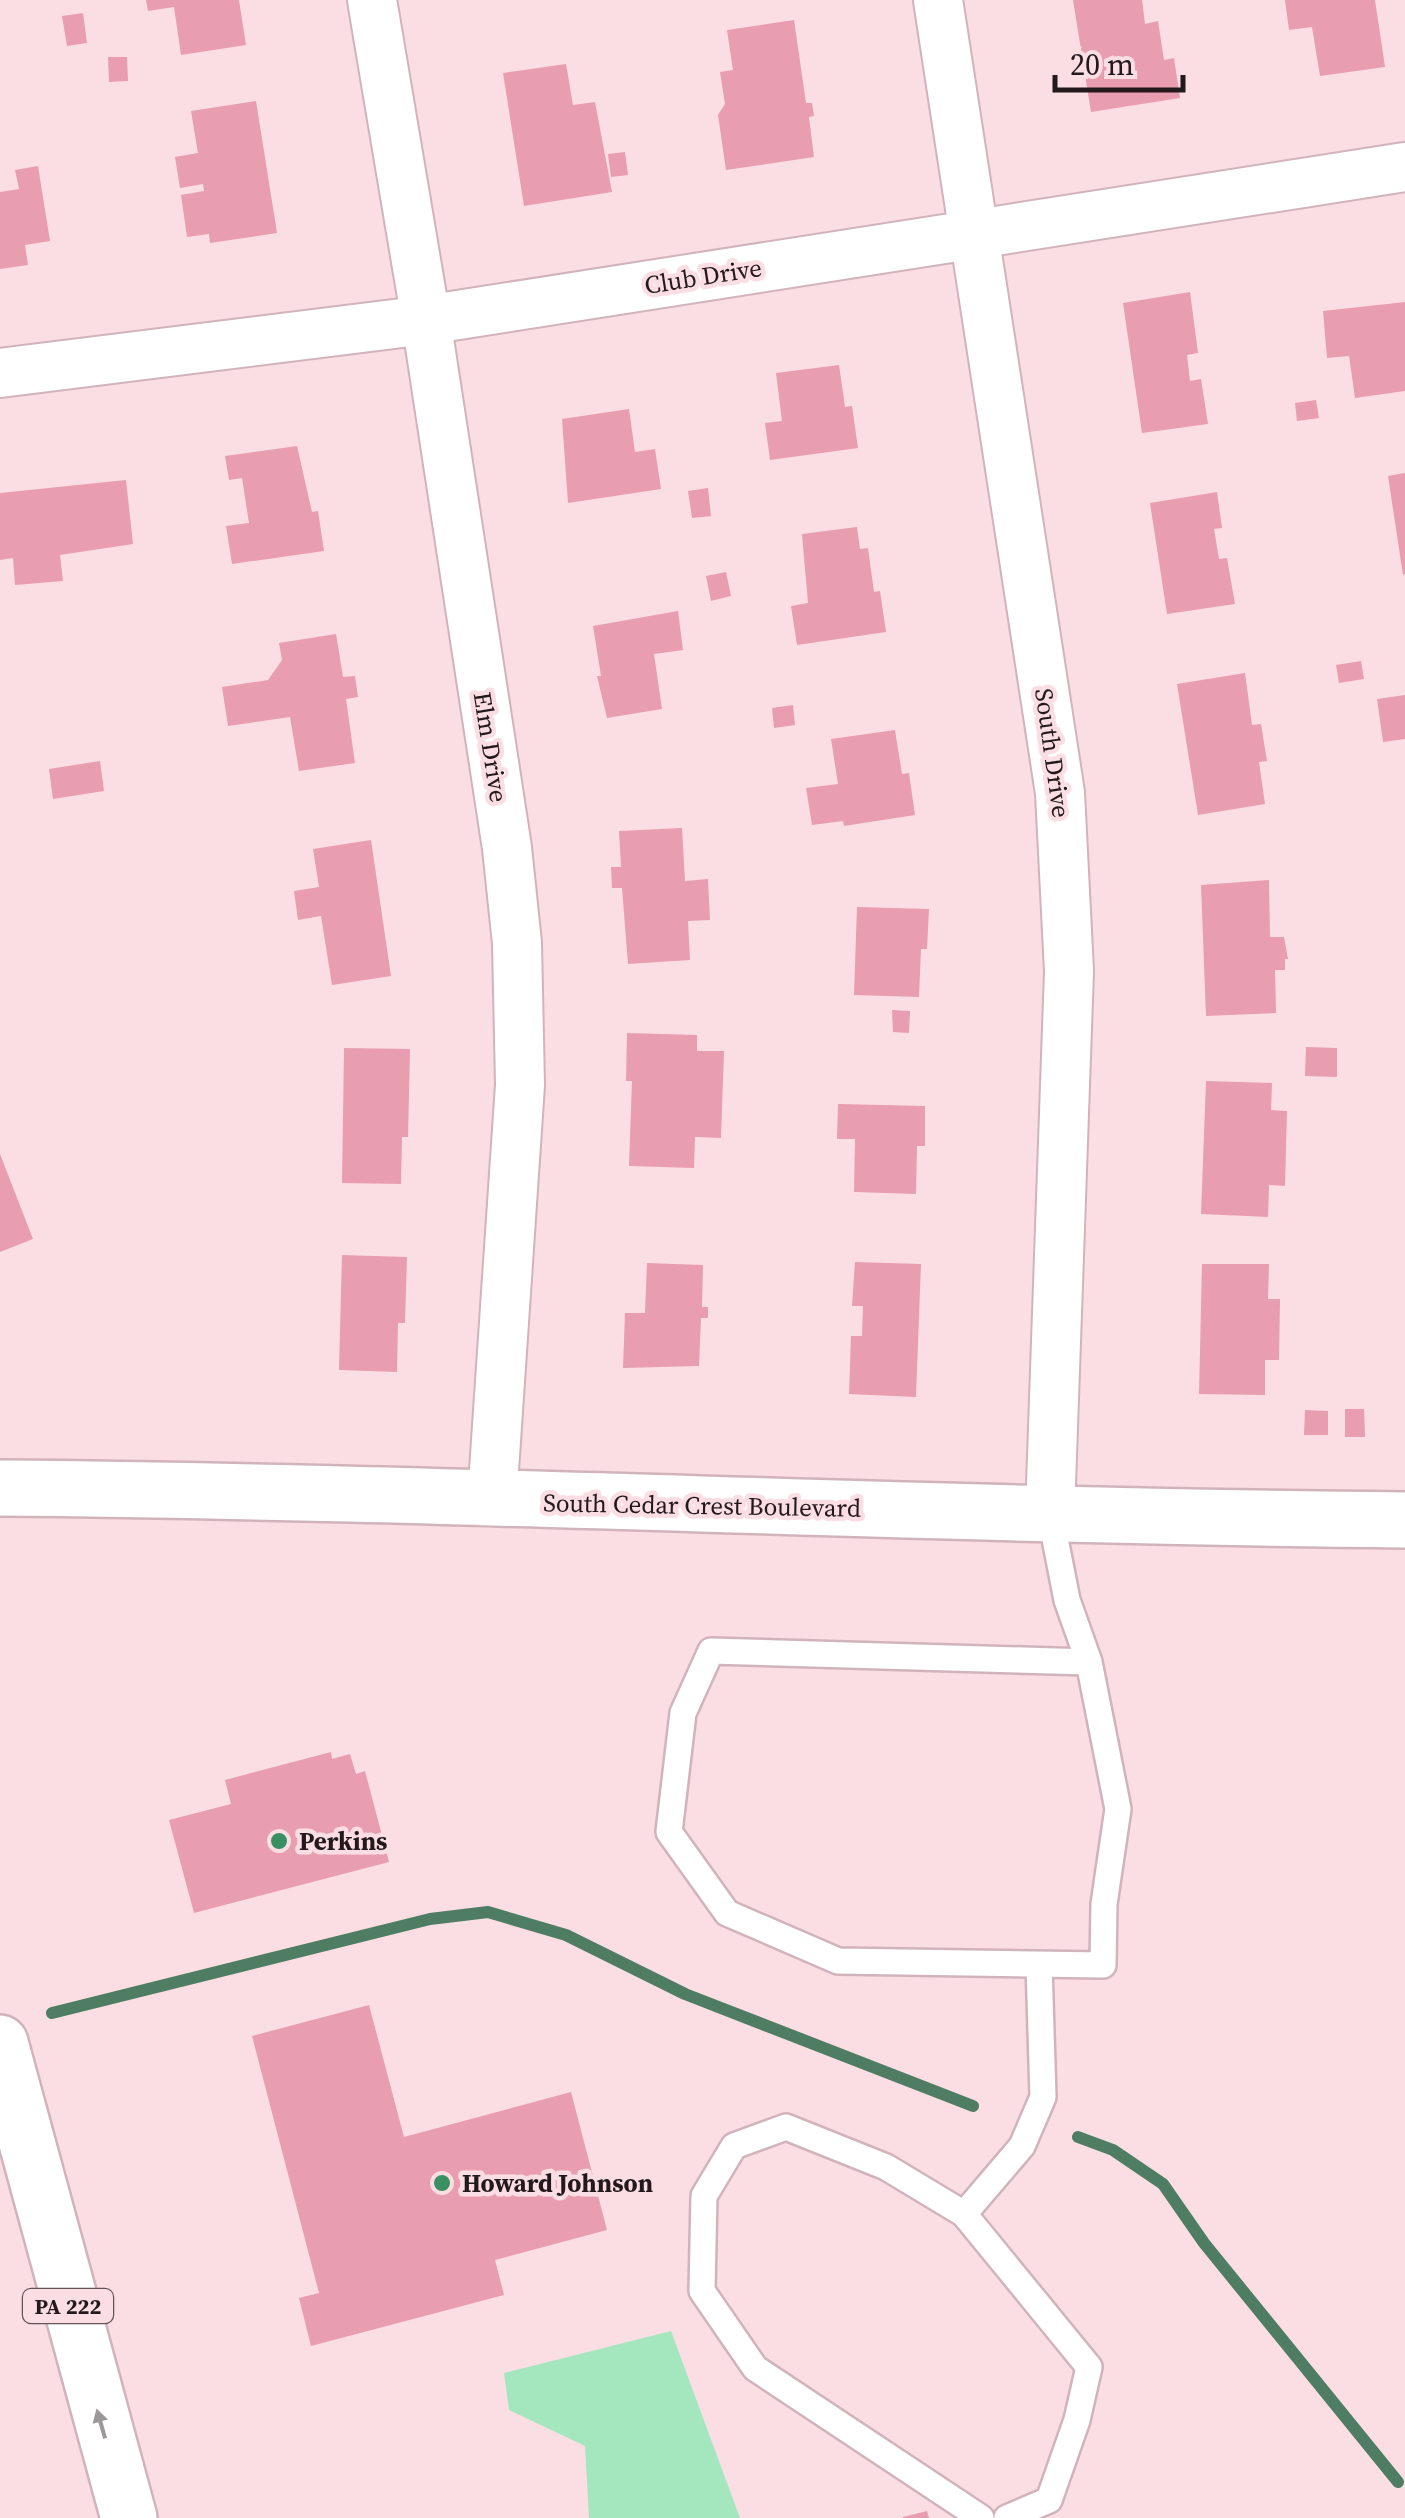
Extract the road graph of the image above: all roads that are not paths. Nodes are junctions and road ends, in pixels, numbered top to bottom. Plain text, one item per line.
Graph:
1 (372, 0) edge
2 (938, 0) edge
3 (1405, 167) edge
4 (974, 234) junction
5 (426, 320) junction
6 (0, 373) edge
7 (0, 1488) edge
8 (492, 1500) junction
9 (1050, 1513) junction
10 (1405, 1520) edge
11 (1089, 1662) junction
12 (1038, 1964) junction
13 (7, 2068) edge
14 (964, 2214) junction
15 (129, 2518) edge
16 (981, 2518) edge
17 (1007, 2518) edge

1 - 5 street, Elm Drive
2 - 4 street, South Drive
3 - 4 street, Club Drive
4 - 5 street, Club Drive
4 - 9 street, South Drive
5 - 6 street, Club Drive
5 - 8 street, Elm Drive
7 - 8 main road, South Cedar Crest Boulevard
8 - 9 main road, South Cedar Crest Boulevard
9 - 10 main road, South Cedar Crest Boulevard
9 - 11 lane
11 - 12 lane
11 - 12 lane
12 - 14 lane
15 -> 13 main road, PA 222
14 - 16 lane
14 - 17 lane

